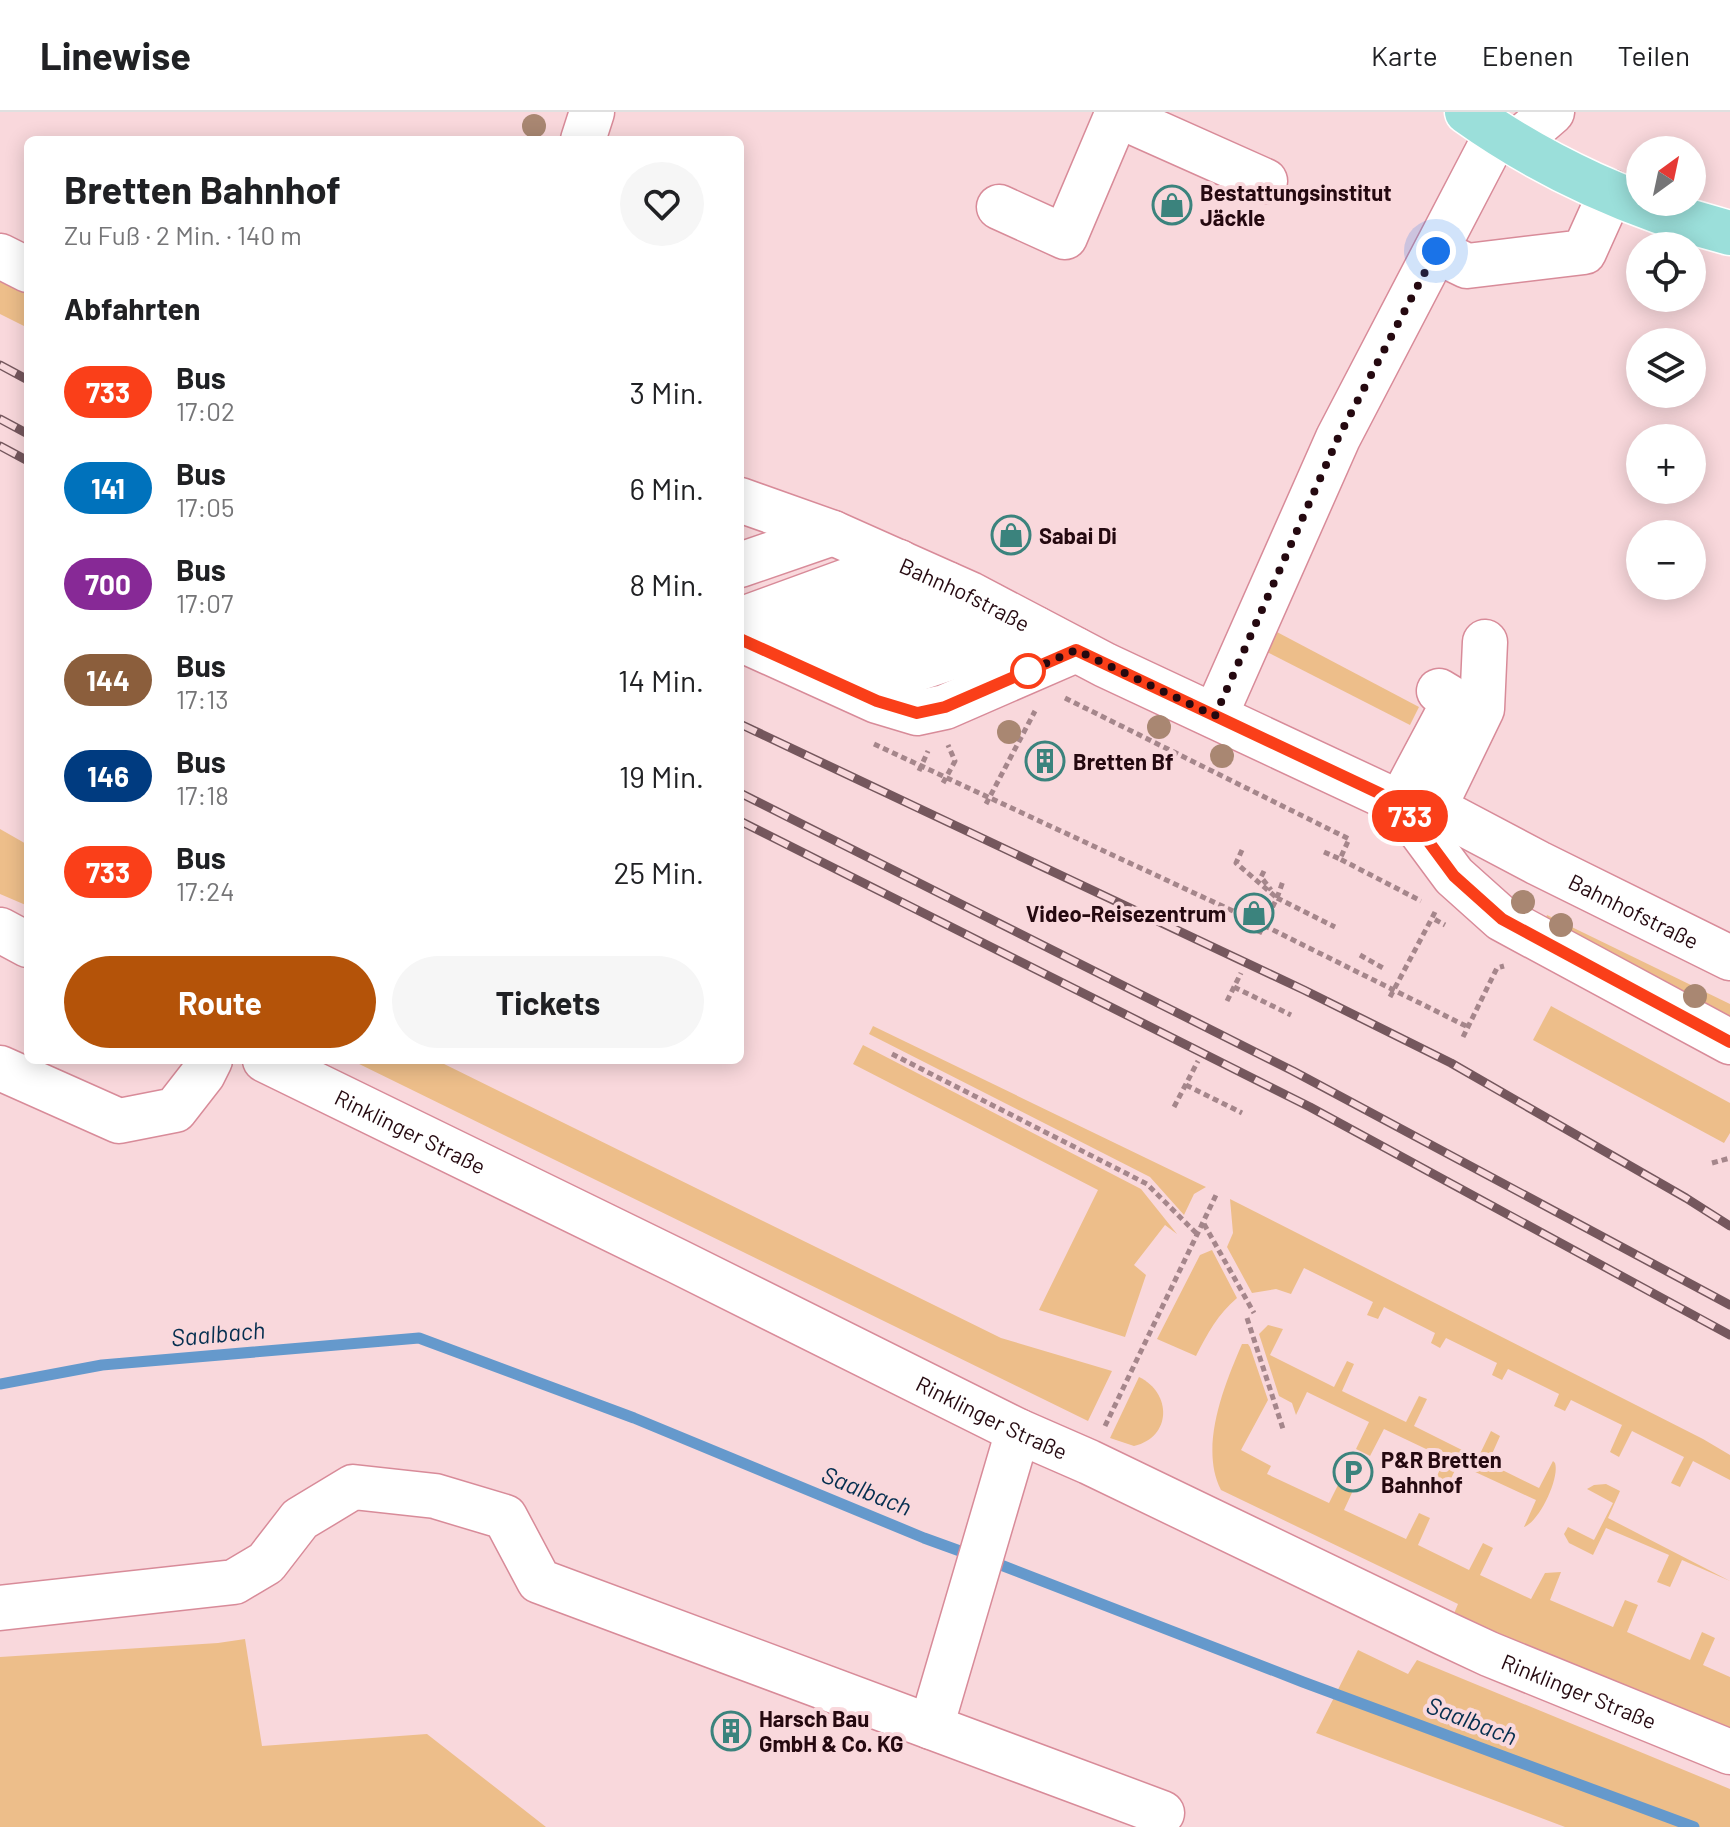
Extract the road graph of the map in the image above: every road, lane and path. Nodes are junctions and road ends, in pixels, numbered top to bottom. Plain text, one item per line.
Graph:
1 (592, 112) edge
2 (1552, 112) edge
3 (1118, 114) edge
4 (1493, 130) edge
5 (584, 136) edge
6 (1265, 181) dead end
7 (1611, 192) junction
8 (999, 207) dead end
9 (1730, 233) edge
10 (1436, 251) junction
11 (0, 256) edge
12 (24, 268) edge
13 (744, 501) edge
14 (817, 527) junction
15 (744, 541) edge
16 (888, 557) junction
17 (744, 563) edge
18 (947, 584) junction
19 (744, 598) edge
20 (990, 605) junction
21 (1036, 629) junction
22 (749, 636) edge
23 (1485, 642) dead end
24 (1076, 650) junction
25 (810, 669) junction
26 (854, 690) junction
27 (1439, 691) dead end
28 (1060, 696) dead end
29 (1040, 702) dead end
30 (1215, 716) junction
31 (874, 745) dead end
32 (955, 761) dead end
33 (945, 780) junction
34 (988, 800) junction
35 (1417, 806) junction
36 (1242, 850) dead end
37 (1324, 852) dead end
38 (1340, 859) junction
39 (1538, 863) junction
40 (1264, 871) dead end
41 (1283, 881) dead end
42 (1277, 898) junction
43 (1423, 902) dead end
44 (1437, 909) dead end
45 (1432, 918) junction
46 (1263, 925) junction
47 (1445, 925) dead end
48 (1335, 927) dead end
49 (0, 930) edge
50 (1259, 934) dead end
51 (1500, 937) junction
52 (24, 943) edge
53 (1360, 955) dead end
54 (1730, 958) edge
55 (1383, 968) dead end
56 (1241, 973) dead end
57 (1234, 987) junction
58 (1394, 989) junction
59 (1390, 997) dead end
60 (1227, 1001) dead end
61 (1291, 1015) dead end
62 (1468, 1027) junction
63 (1463, 1037) dead end
64 (1730, 1042) edge
65 (892, 1054) dead end
66 (1198, 1061) dead end
67 (208, 1064) edge
68 (273, 1064) edge
69 (0, 1068) edge
70 (1186, 1085) junction
71 (1174, 1107) dead end
72 (1242, 1113) dead end
73 (1730, 1158) edge
74 (1712, 1163) dead end
75 (1217, 1193) dead end
76 (1204, 1224) junction
77 (1199, 1236) junction
78 (1254, 1313) dead end
79 (1247, 1318) dead end
80 (1018, 1431) junction
81 (1284, 1432) dead end
82 (1089, 1462) junction
83 (0, 1608) edge
84 (931, 1727) junction
85 (1730, 1752) edge
86 (1162, 1813) dead end

1 - 5 street
2 - 4 street
3 - 6 street
3 - 8 street
4 - 7 main road
4 - 10 street
7 - 9 main road
7 - 10 street
10 - 30 street
11 - 12 street
13 - 14 street, Bahnhofstraße
14 - 15 street
14 - 16 street, Bahnhofstraße
14 - 17 street
16 - 18 street, Bahnhofstraße
16 - 19 street
16 - 22 street
18 - 20 street, Bahnhofstraße
18 - 22 street
20 - 21 street, Bahnhofstraße
20 - 25 street
21 - 24 street, Bahnhofstraße
21 - 26 street
22 - 25 street
23 - 35 street
24 - 26 street
24 - 30 street, Bahnhofstraße
25 - 26 street
27 - 35 street
28 - 38 path
29 - 34 path
30 - 35 street, Bahnhofstraße
31 - 33 path
32 - 33 path
33 - 34 path
34 - 46 path
35 - 39 street, Bahnhofstraße
35 - 51 street, Bahnhofstraße
36 - 42 path
37 - 38 path
38 - 43 path
39 - 51 street
39 - 54 street, Bahnhofstraße
40 - 42 path
41 - 42 path
42 - 46 path
42 - 48 path
44 - 45 path
45 - 47 path
45 - 58 path
46 - 50 path
46 - 58 path
49 - 52 street
51 - 62 path
51 - 64 street, Bahnhofstraße
53 - 55 path
56 - 57 path
57 - 60 path
57 - 61 path
58 - 59 path
58 - 62 path
62 - 63 path
65 - 77 path
66 - 70 path
67 - 69 street
68 - 80 street, Rinklinger Straße
70 - 71 path
70 - 72 path
73 - 74 path
75 - 76 path
76 - 77 path
76 - 78 path
77 - 82 path
79 - 81 path
80 - 82 street, Rinklinger Straße
80 - 84 street
82 - 85 street, Rinklinger Straße
83 - 84 street
84 - 86 street

